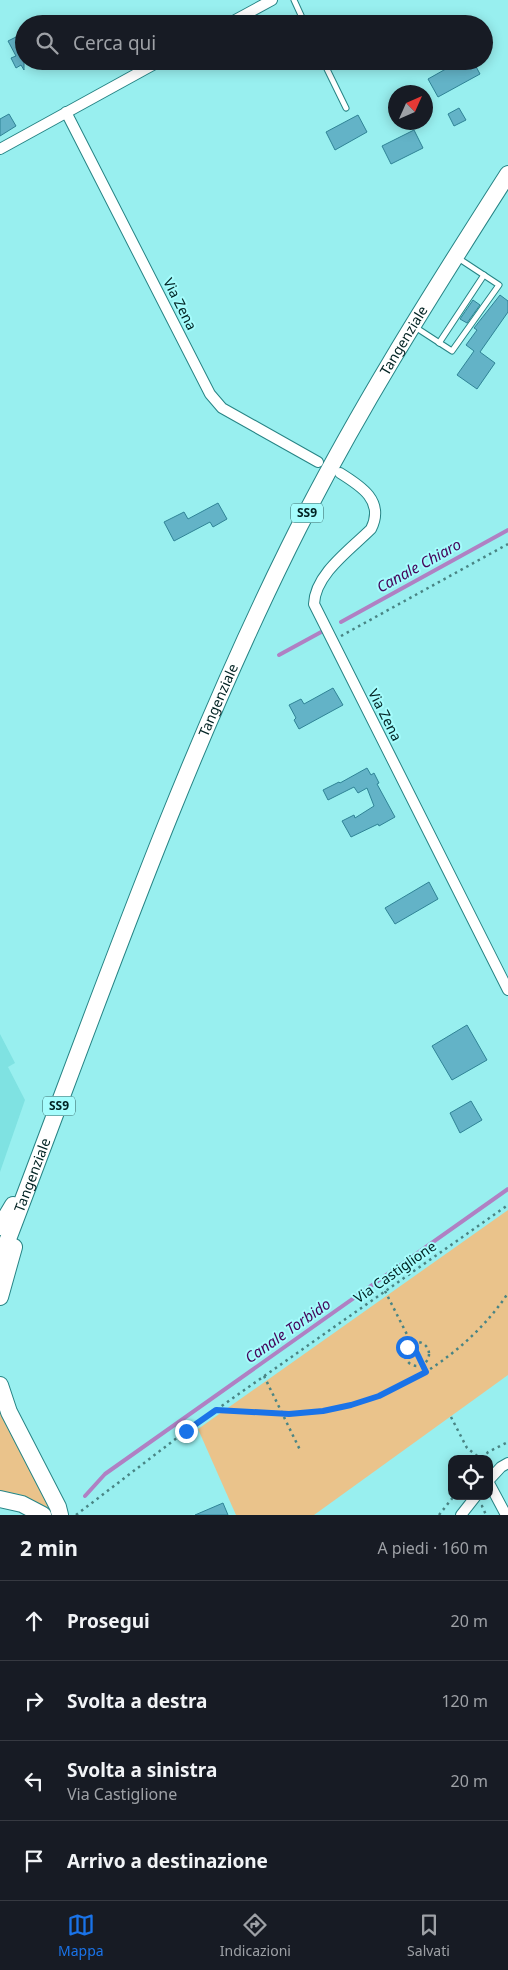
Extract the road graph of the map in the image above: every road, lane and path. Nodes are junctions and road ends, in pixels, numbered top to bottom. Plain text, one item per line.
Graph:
1 (272, 0) edge
2 (294, 0) edge
3 (244, 15) edge
4 (301, 15) edge
5 (143, 70) edge
6 (328, 70) edge
7 (346, 108) dead end
8 (66, 112) junction
9 (0, 149) edge
10 (508, 174) edge
11 (455, 257) junction
12 (484, 276) junction
13 (412, 326) junction
14 (439, 343) junction
15 (318, 462) dead end
16 (340, 474) dead end
17 (508, 544) edge
18 (333, 640) junction
19 (508, 990) edge
20 (33, 1174) junction
21 (508, 1205) edge
22 (0, 1227) edge
23 (0, 1260) edge
24 (385, 1291) junction
25 (508, 1293) edge
26 (0, 1297) edge
27 (412, 1343) junction
28 (423, 1364) junction
29 (426, 1372) junction
30 (264, 1376) junction
31 (0, 1385) edge
32 (216, 1410) junction
33 (283, 1414) junction
34 (451, 1417) dead end
35 (508, 1442) edge
36 (301, 1452) dead end
37 (476, 1455) edge
38 (485, 1455) edge
39 (508, 1463) edge
40 (493, 1477) edge
41 (493, 1490) edge
42 (0, 1499) edge
43 (451, 1500) edge
44 (473, 1500) edge
45 (43, 1515) edge
46 (60, 1515) edge
47 (76, 1515) edge
48 (440, 1515) edge
49 (461, 1515) edge
50 (506, 1515) edge

1 - 3 street
2 - 4 lane
5 - 8 street
6 - 7 lane
8 - 9 street
8 - 15 street, Via Zena
10 - 11 main road, Tangenziale / SS9
11 - 12 lane
11 - 13 main road, Tangenziale / SS9
12 - 14 lane
12 - 14 lane
13 - 14 lane
13 - 20 main road, Tangenziale / SS9
16 - 18 street, Via Zena
17 - 18 path
18 - 19 street, Via Zena
20 - 22 main road
20 - 23 main road, Tangenziale / SS9
20 - 26 main road
21 - 24 path, Via Castiglione
24 - 27 path
24 - 30 path, Via Castiglione
25 - 29 path
27 - 28 path
27 - 28 path
27 - 28 path
28 - 29 path
29 - 33 path
30 - 32 path, Via Castiglione
30 - 33 path
31 - 46 main road
32 - 33 path
32 - 47 path, Via Castiglione
33 - 36 path
34 - 37 path
35 - 38 path
39 - 40 street
41 - 50 street
42 - 45 main road
43 - 48 path
44 - 49 street

